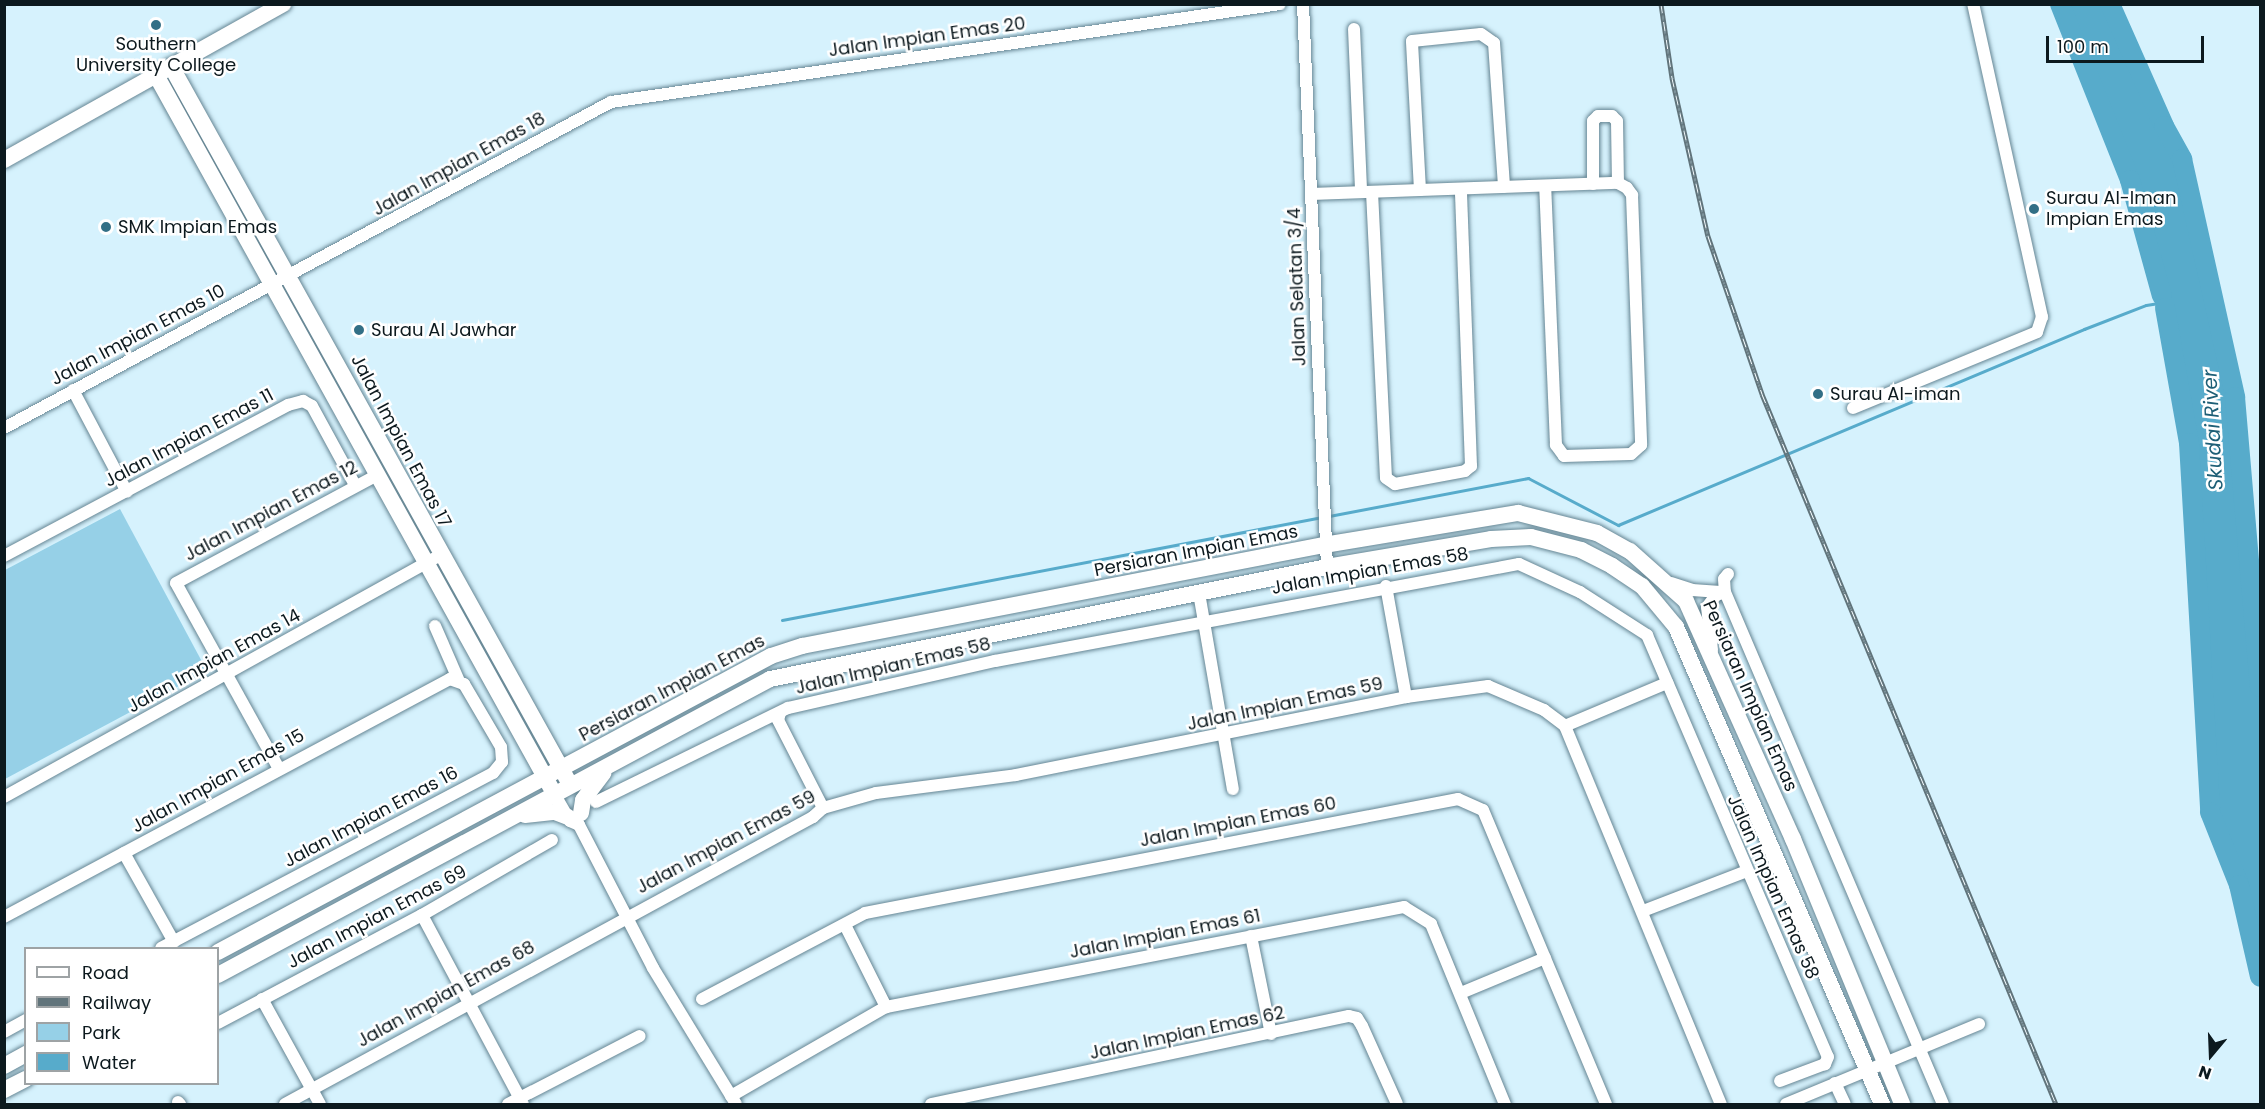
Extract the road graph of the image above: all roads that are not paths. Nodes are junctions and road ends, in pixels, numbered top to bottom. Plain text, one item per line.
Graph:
1 (283, 4) edge
2 (1280, 4) edge
3 (1304, 4) edge
4 (1973, 4) edge
5 (1354, 29) dead end
6 (171, 66) junction
7 (156, 75) junction
8 (650, 96) joint
9 (4, 160) edge
10 (1618, 183) junction
11 (1593, 184) junction
12 (1545, 186) junction
13 (1504, 187) junction
14 (1461, 189) junction
15 (1420, 190) junction
16 (1367, 192) junction
17 (1311, 194) junction
18 (282, 280) junction
19 (74, 390) junction
20 (1853, 408) dead end
21 (4, 428) edge
22 (379, 474) junction
23 (355, 485) junction
24 (127, 492) junction
25 (1324, 545) junction
26 (440, 555) junction
27 (4, 556) edge
28 (425, 564) junction
29 (1327, 567) junction
30 (1728, 574) dead end
31 (1666, 580) junction
32 (1386, 586) junction
33 (1725, 592) junction
34 (1199, 593) junction
35 (1203, 620) junction
36 (435, 626) dead end
37 (1713, 659) junction
38 (226, 675) junction
39 (454, 679) junction
40 (1667, 682) junction
41 (1406, 698) junction
42 (780, 713) junction
43 (1565, 726) junction
44 (1225, 736) junction
45 (547, 744) junction
46 (529, 748) junction
47 (592, 752) junction
48 (608, 766) junction
49 (278, 768) junction
50 (562, 770) junction
51 (546, 779) junction
52 (571, 787) junction
53 (1233, 789) dead end
54 (555, 795) junction
55 (4, 797) edge
56 (502, 801) junction
57 (596, 802) dead end
58 (823, 808) junction
59 (514, 816) junction
60 (576, 818) junction
61 (552, 840) dead end
62 (124, 853) junction
63 (1747, 871) junction
64 (1643, 911) junction
65 (422, 915) junction
66 (626, 916) junction
67 (4, 917) edge
68 (845, 925) junction
69 (1251, 936) junction
70 (174, 942) junction
71 (163, 947) edge
72 (219, 951) edge
73 (1545, 958) junction
74 (219, 974) edge
75 (1461, 993) junction
76 (262, 999) junction
77 (702, 999) dead end
78 (468, 1002) junction
79 (886, 1007) junction
80 (24, 1021) edge
81 (219, 1022) edge
82 (1979, 1024) dead end
83 (4, 1032) edge
84 (1270, 1035) junction
85 (640, 1036) dead end
86 (1920, 1049) junction
87 (24, 1055) edge
88 (1885, 1064) junction
89 (4, 1066) edge
90 (1868, 1070) junction
91 (24, 1080) edge
92 (1780, 1081) dead end
93 (1835, 1083) junction
94 (312, 1089) junction
95 (4, 1090) edge
96 (986, 1091) junction
97 (733, 1100) edge
98 (517, 1102) edge
99 (285, 1104) edge
100 (320, 1104) edge
101 (931, 1104) edge
102 (987, 1104) edge
103 (1397, 1104) edge
104 (1505, 1104) edge
105 (1606, 1104) edge
106 (1721, 1104) edge
107 (1786, 1104) edge
108 (1845, 1104) edge
109 (1882, 1104) edge
110 (1902, 1104) edge
111 (1943, 1104) edge

1 - 6 main road
2 - 8 street, Jalan Impian Emas 20
3 - 17 street, Jalan Selatan 3/4
4 - 20 street
5 - 16 street
6 - 7 main road
6 - 18 main road, Jalan Impian Emas 17
7 - 9 main road
7 - 18 main road, Jalan Impian Emas 17
8 - 18 street, Jalan Impian Emas 18
10 - 11 street
10 - 11 street
10 - 12 street
11 - 12 street
12 - 13 street
13 - 14 street
13 - 15 street
14 - 15 street
14 - 16 street
15 - 16 street
16 - 17 street
17 - 25 street, Jalan Selatan 3/4
18 - 19 street, Jalan Impian Emas 10
18 - 22 main road, Jalan Impian Emas 17
18 - 26 main road, Jalan Impian Emas 17
19 - 21 street, Jalan Impian Emas 10
19 - 24 street
22 - 23 street, Jalan Impian Emas 12
22 - 28 main road, Jalan Impian Emas 17
23 - 24 street, Jalan Impian Emas 11
23 - 38 street, Jalan Impian Emas 12
24 - 27 street, Jalan Impian Emas 11
25 - 29 street, Jalan Selatan 3/4
25 - 31 main road, Persiaran Impian Emas
25 - 47 main road, Persiaran Impian Emas
26 - 28 street, Jalan Impian Emas 14
26 - 45 main road, Jalan Impian Emas 17
28 - 38 street, Jalan Impian Emas 14
28 - 46 main road, Jalan Impian Emas 17
29 - 34 main road, Persiaran Impian Emas
29 - 90 main road, Persiaran Impian Emas
30 - 33 street
31 - 33 street
31 - 37 main road, Persiaran Impian Emas
32 - 35 street, Jalan Impian Emas 58
32 - 40 street, Jalan Impian Emas 58
32 - 41 street
33 - 37 street
33 - 86 street
34 - 35 street
34 - 48 main road, Persiaran Impian Emas
35 - 42 street, Jalan Impian Emas 58
35 - 44 street
36 - 39 street, Jalan Impian Emas 16
37 - 88 main road, Persiaran Impian Emas
38 - 49 street, Jalan Impian Emas 12
38 - 55 street, Jalan Impian Emas 14
39 - 49 street, Jalan Impian Emas 15
39 - 70 street, Jalan Impian Emas 16
40 - 43 street
40 - 63 street, Jalan Impian Emas 58
41 - 43 street, Jalan Impian Emas 59
41 - 44 street, Jalan Impian Emas 59
42 - 57 street, Jalan Impian Emas 58
42 - 58 street
43 - 64 street
44 - 53 street
44 - 58 street, Jalan Impian Emas 59
45 - 47 main road
45 - 50 main road, Jalan Impian Emas 17
46 - 51 main road, Jalan Impian Emas 17
46 - 56 main road
47 - 50 main road, Persiaran Impian Emas
48 - 52 main road, Persiaran Impian Emas
48 - 60 main road
49 - 62 street, Jalan Impian Emas 15
50 - 51 main road, Persiaran Impian Emas
50 - 52 main road, Jalan Impian Emas 17
51 - 54 main road, Jalan Impian Emas 17
51 - 56 main road, Persiaran Impian Emas
52 - 54 main road, Persiaran Impian Emas
52 - 60 street
54 - 59 main road, Persiaran Impian Emas
54 - 60 street
56 - 72 main road, Persiaran Impian Emas
58 - 66 street, Jalan Impian Emas 59
59 - 60 main road
59 - 74 main road, Persiaran Impian Emas
60 - 66 street
61 - 65 street, Jalan Impian Emas 69
62 - 67 street, Jalan Impian Emas 15
62 - 70 street
63 - 64 street
63 - 92 street, Jalan Impian Emas 58
64 - 106 street
65 - 76 street, Jalan Impian Emas 69
65 - 78 street
66 - 78 street, Jalan Impian Emas 68
66 - 97 street
68 - 73 street, Jalan Impian Emas 60
68 - 77 street, Jalan Impian Emas 60
68 - 79 street
69 - 75 street, Jalan Impian Emas 61
69 - 79 street, Jalan Impian Emas 61
69 - 84 street
70 - 71 street, Jalan Impian Emas 16
73 - 75 street
73 - 105 street, Jalan Impian Emas 60
75 - 104 street, Jalan Impian Emas 61
76 - 81 street, Jalan Impian Emas 69
76 - 94 street
78 - 94 street, Jalan Impian Emas 68
78 - 98 street
79 - 97 street, Jalan Impian Emas 61
80 - 83 street
82 - 86 street
84 - 96 street, Jalan Impian Emas 62
84 - 103 street, Jalan Impian Emas 62
85 - 98 street
86 - 88 street
86 - 111 street
87 - 89 main road
88 - 90 street
88 - 110 main road, Persiaran Impian Emas
90 - 93 street
90 - 109 main road, Persiaran Impian Emas
91 - 95 main road
93 - 107 street
93 - 108 street
94 - 99 street, Jalan Impian Emas 68
94 - 100 street
96 - 101 street, Jalan Impian Emas 62
96 - 102 street

